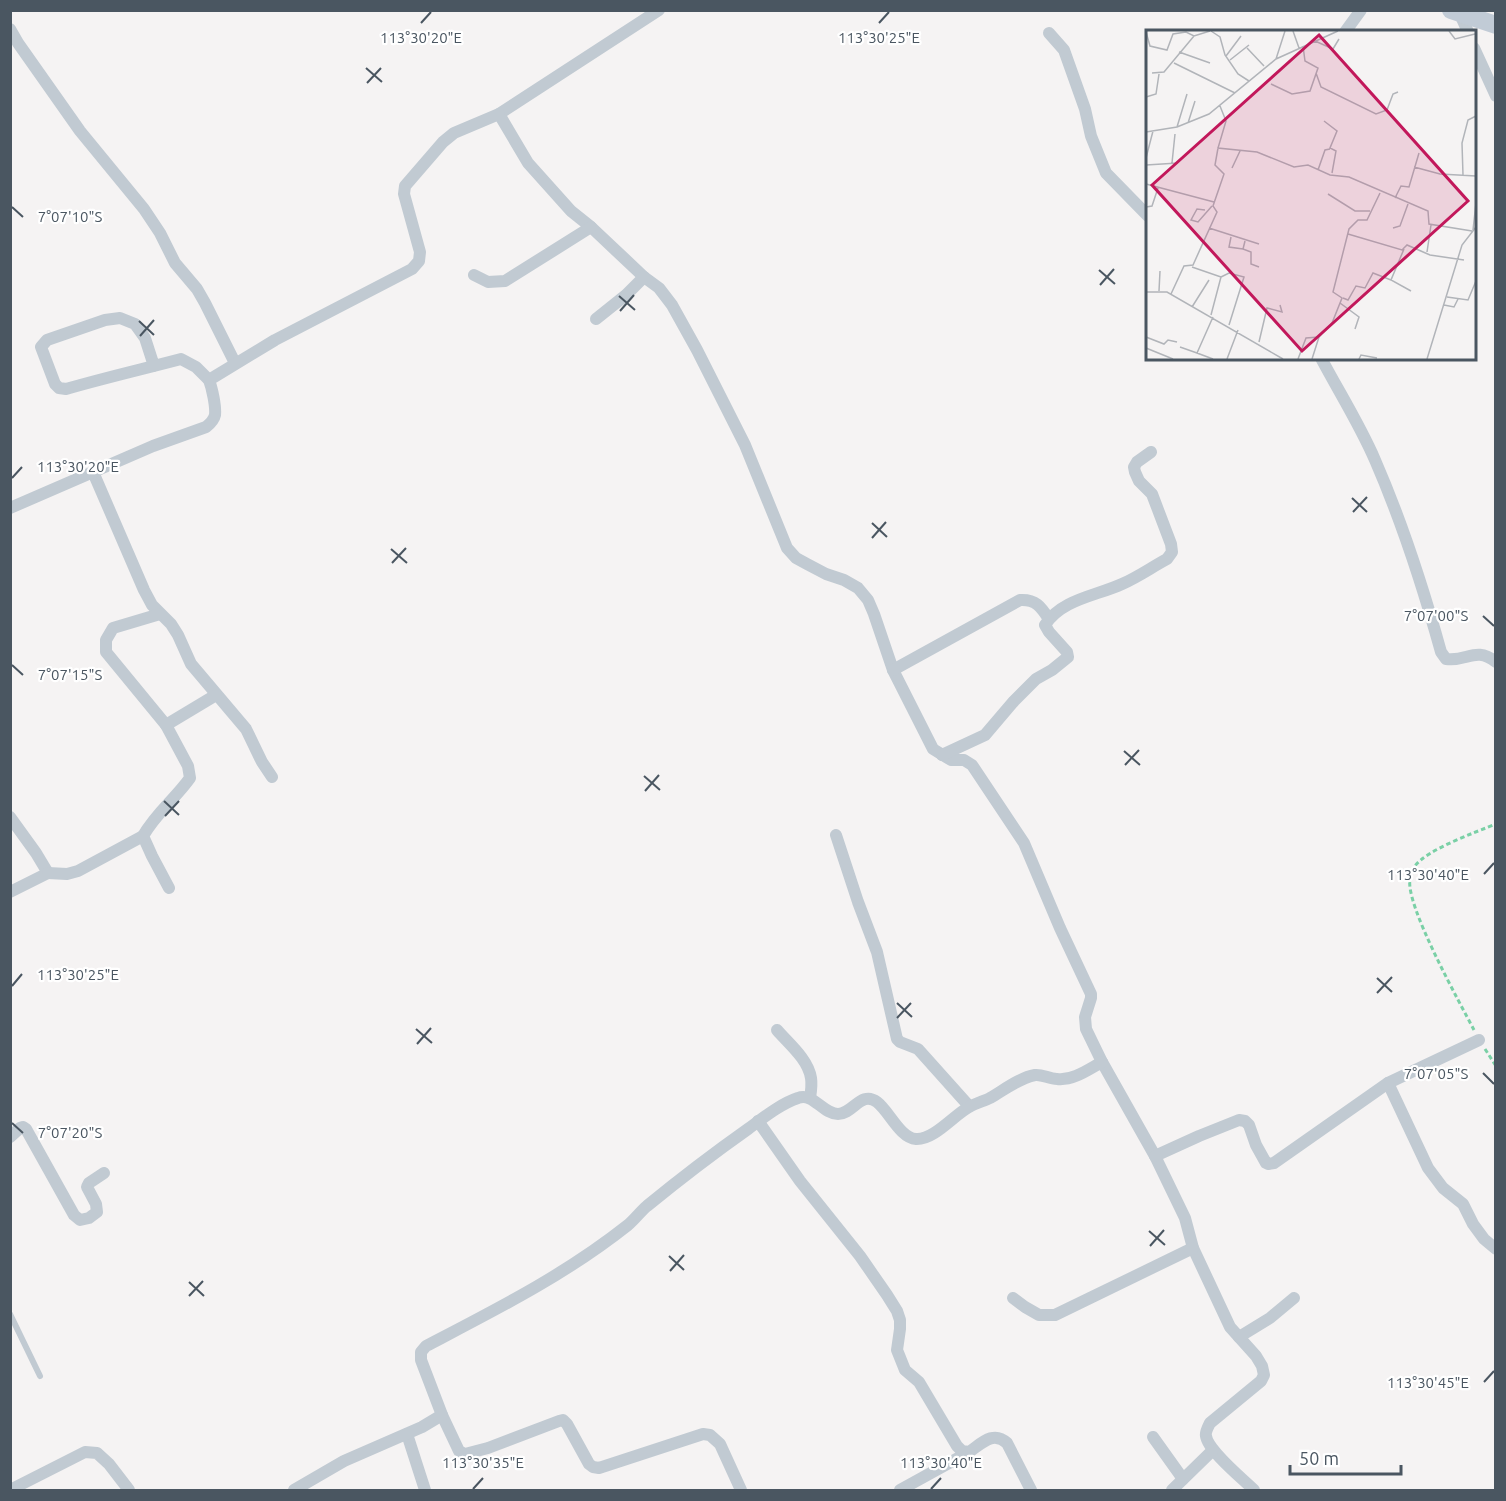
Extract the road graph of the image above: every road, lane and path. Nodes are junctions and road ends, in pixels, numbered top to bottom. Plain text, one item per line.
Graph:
1 (659, 10) edge
2 (1361, 10) edge
3 (1456, 12) edge
4 (1496, 25) edge
5 (10, 29) edge
6 (1346, 30) edge
7 (1467, 30) edge
8 (1049, 33) dead end
9 (14, 46) edge
10 (1476, 52) edge
11 (1496, 96) edge
12 (499, 114) junction
13 (1146, 214) edge
14 (591, 227) junction
15 (474, 275) dead end
16 (644, 277) junction
17 (596, 319) dead end
18 (1322, 360) edge
19 (235, 363) junction
20 (154, 366) junction
21 (209, 380) junction
22 (1151, 452) dead end
23 (93, 472) junction
24 (10, 507) edge
25 (160, 614) junction
26 (1048, 619) junction
27 (1496, 662) edge
28 (893, 670) junction
29 (216, 695) junction
30 (166, 725) junction
31 (942, 755) junction
32 (272, 777) dead end
33 (10, 817) edge
34 (1496, 824) edge
35 (836, 835) dead end
36 (143, 836) junction
37 (48, 873) junction
38 (168, 888) dead end
39 (10, 892) edge
40 (777, 1030) dead end
41 (1479, 1040) junction
42 (1102, 1062) junction
43 (1496, 1066) edge
44 (1388, 1083) junction
45 (810, 1098) junction
46 (969, 1107) junction
47 (758, 1122) junction
48 (10, 1137) edge
49 (1155, 1156) junction
50 (104, 1173) dead end
51 (1193, 1248) junction
52 (1496, 1249) edge
53 (1013, 1298) dead end
54 (1294, 1298) dead end
55 (10, 1314) edge
56 (1239, 1337) junction
57 (40, 1376) dead end
58 (442, 1415) junction
59 (407, 1434) junction
60 (1153, 1437) dead end
61 (1213, 1450) junction
62 (969, 1452) junction
63 (1184, 1479) junction
64 (10, 1490) edge
65 (129, 1491) edge
66 (294, 1491) edge
67 (425, 1491) edge
68 (741, 1491) edge
69 (900, 1491) edge
70 (1031, 1491) edge
71 (1172, 1491) edge
72 (1254, 1491) edge

1 - 12 street
2 - 6 street
3 - 4 street
3 - 7 street
5 - 9 street
8 - 13 street
9 - 19 street
10 - 11 street
12 - 14 street
12 - 19 street
14 - 15 street
14 - 16 street
16 - 17 street
16 - 28 street
18 - 27 street
19 - 21 street
20 - 20 street
20 - 21 street
21 - 23 street
22 - 26 street
23 - 24 street
23 - 25 street
25 - 29 street
25 - 30 street
26 - 28 street
26 - 31 street
28 - 31 street
29 - 30 street
29 - 32 street
30 - 36 street
31 - 42 street
33 - 37 street
34 - 41 path
35 - 46 street
36 - 37 street
36 - 38 street
37 - 39 street
40 - 45 street
41 - 43 path
41 - 44 street
42 - 46 street
42 - 49 street
44 - 49 street
44 - 52 street
45 - 46 street
45 - 47 street
47 - 58 street
47 - 62 street
48 - 50 street
49 - 51 street
51 - 53 street
51 - 56 street
54 - 56 street
55 - 57 lane
56 - 61 street
58 - 59 street
58 - 68 street
59 - 66 street
59 - 67 street
60 - 63 street
61 - 63 street
61 - 72 street
62 - 69 street
62 - 70 street
63 - 71 street
64 - 65 street

